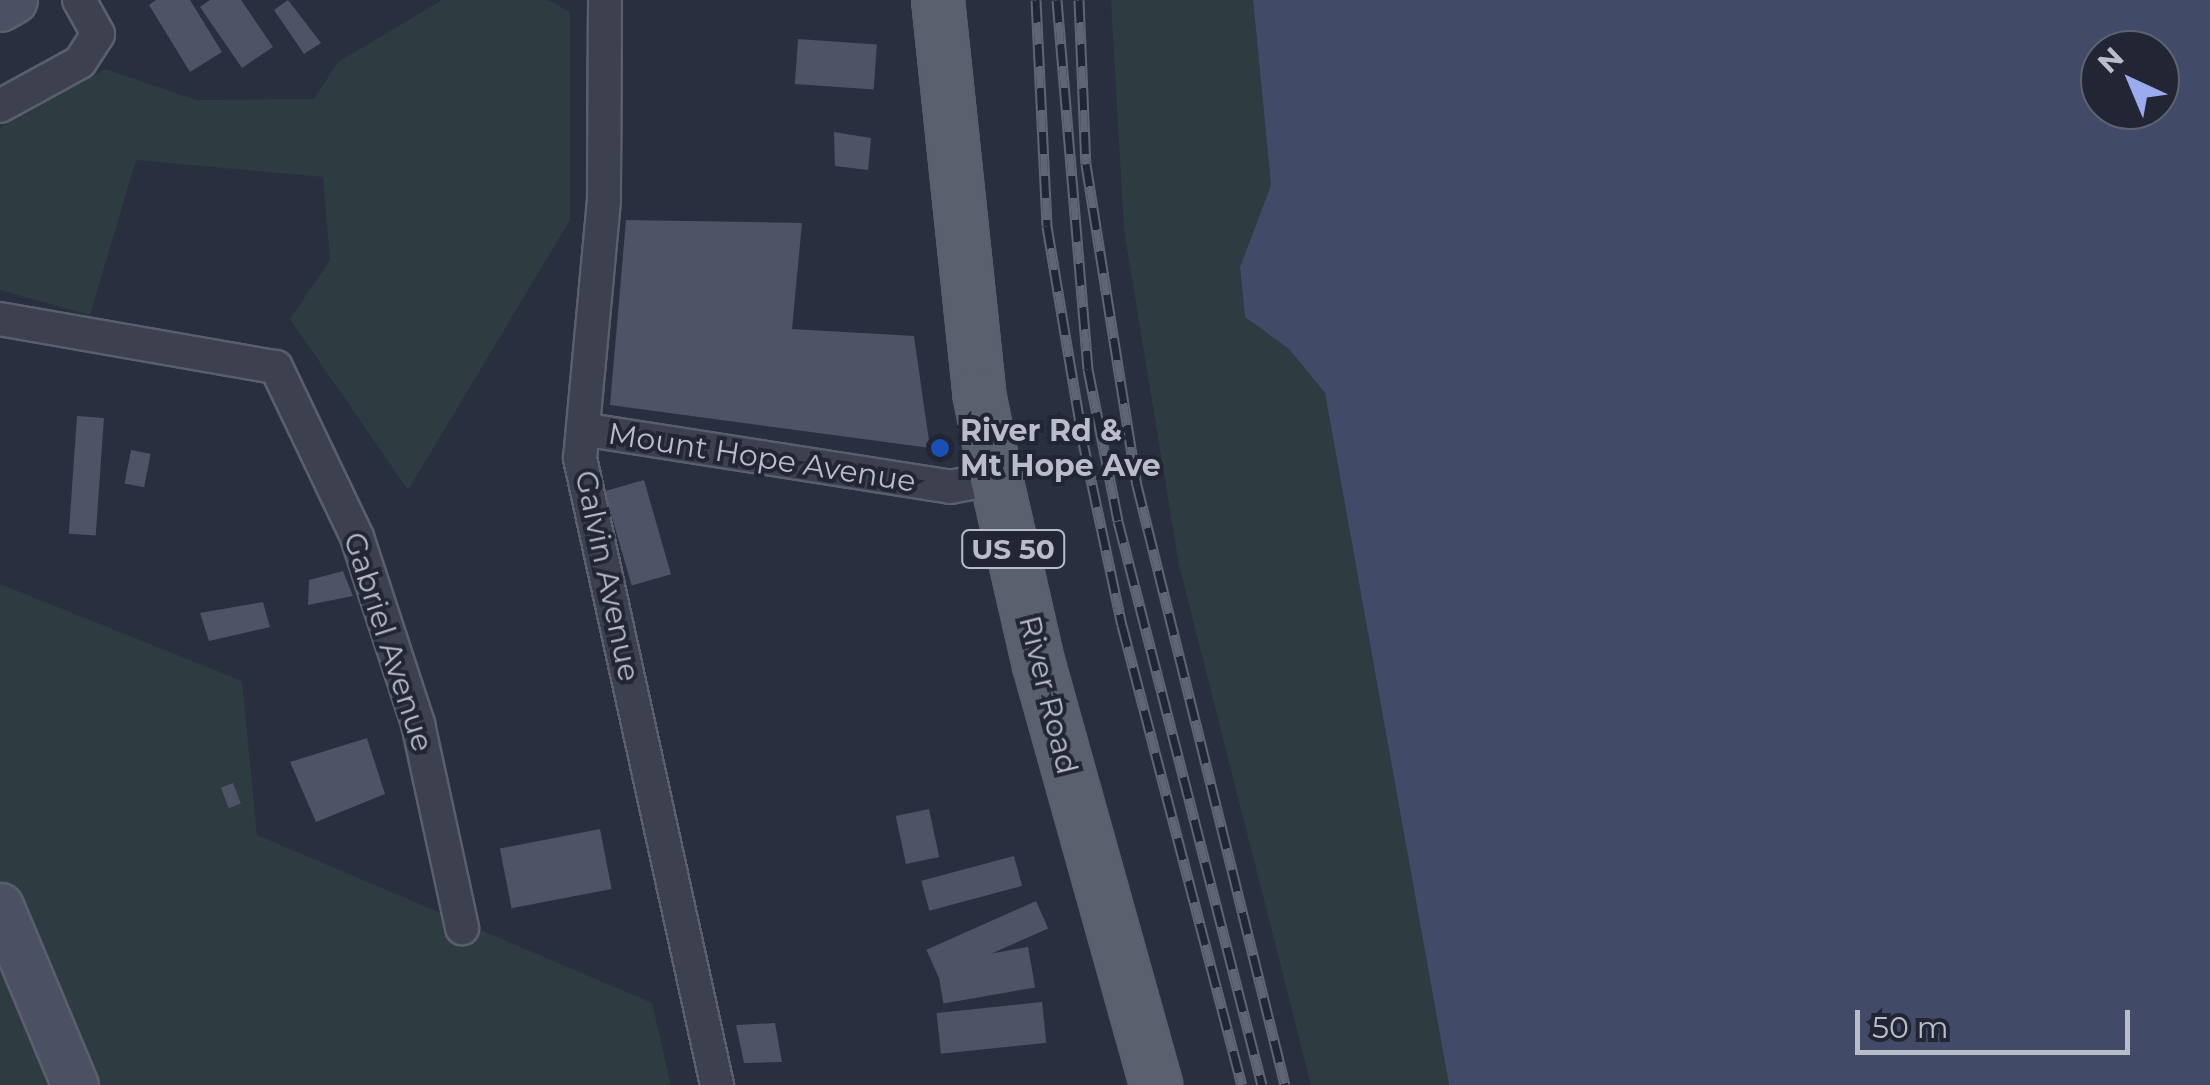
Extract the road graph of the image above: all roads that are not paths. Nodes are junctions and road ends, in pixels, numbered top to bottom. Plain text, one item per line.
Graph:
1 (14, 0) edge
2 (79, 0) edge
3 (605, 0) edge
4 (938, 0) edge
5 (0, 8) edge
6 (0, 106) edge
7 (0, 319) edge
8 (588, 430) junction
9 (996, 478) junction
10 (0, 906) edge
11 (462, 928) dead end
12 (74, 1085) edge
13 (718, 1085) edge
14 (1156, 1085) edge

1 - 5 street
2 - 6 street
3 - 8 street, Galvin Avenue
4 - 9 main road, River Road / US 50
7 - 11 street, Gabriel Avenue
8 - 9 street, Mount Hope Avenue
8 - 13 street, Galvin Avenue
9 - 14 main road, River Road / US 50
10 - 12 street

